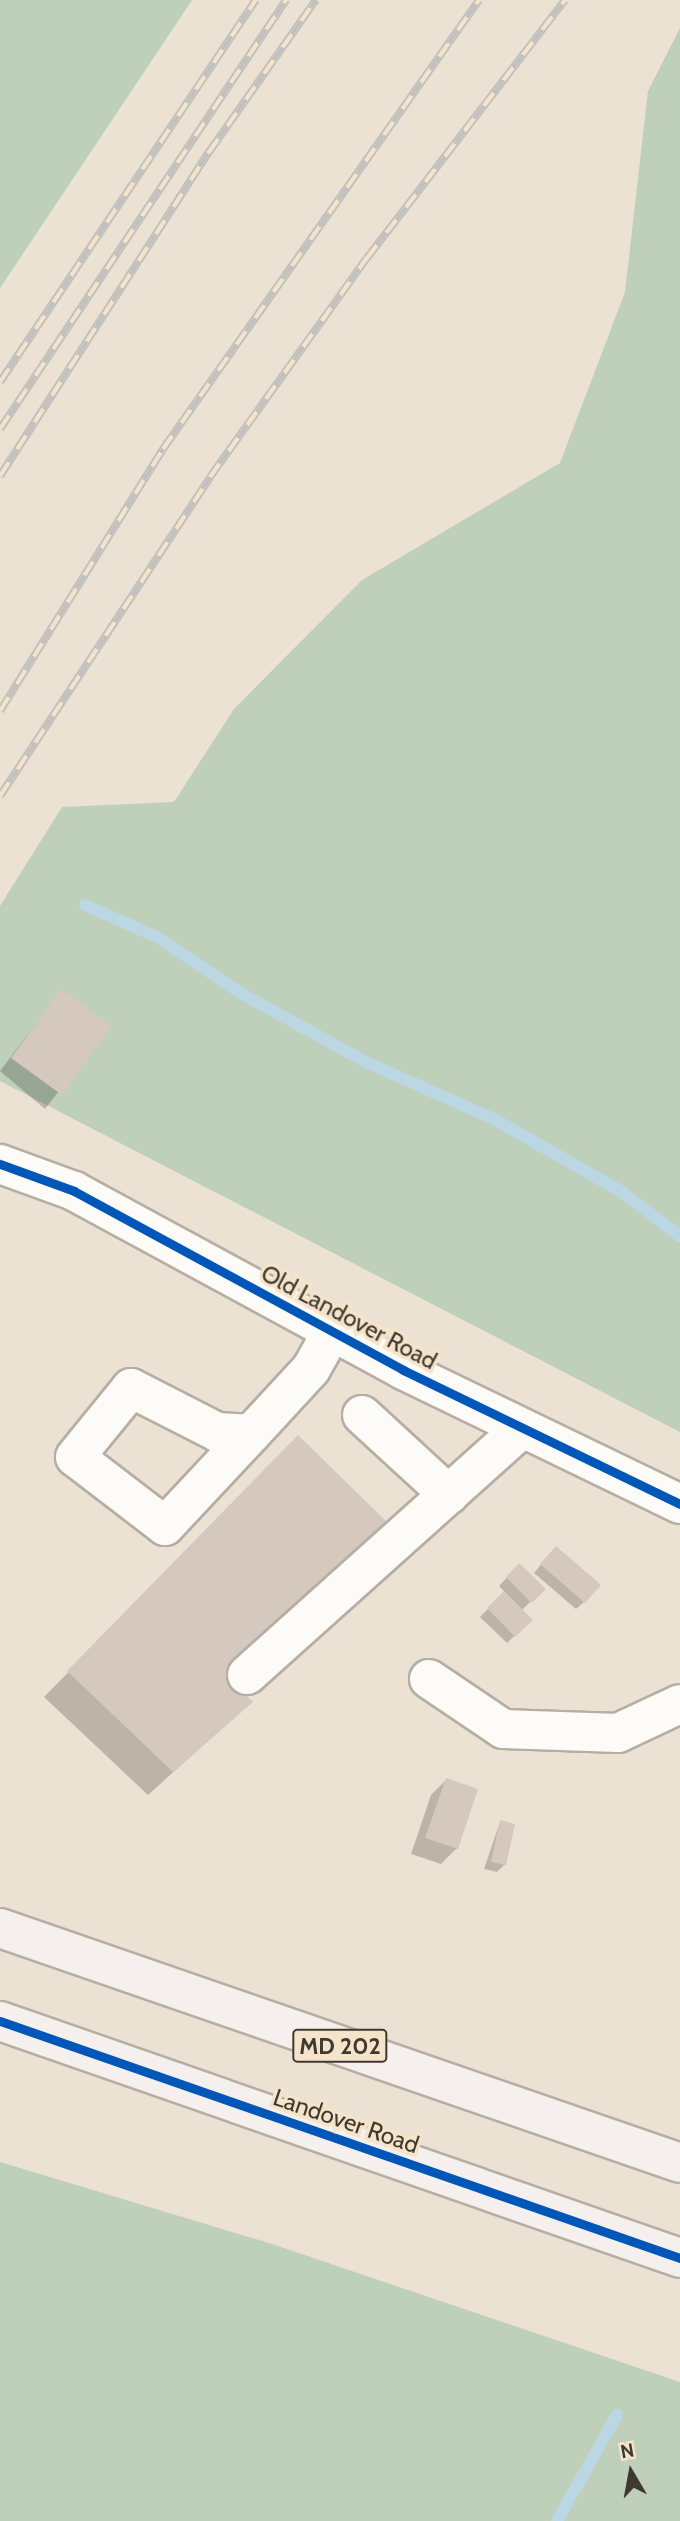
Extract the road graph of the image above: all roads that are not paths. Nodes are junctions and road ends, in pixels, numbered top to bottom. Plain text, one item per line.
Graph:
1 (0, 1164) edge
2 (333, 1330) junction
3 (362, 1415) dead end
4 (521, 1429) junction
5 (251, 1434) dead end
6 (449, 1495) junction
7 (680, 1504) edge
8 (247, 1675) dead end
9 (429, 1679) dead end
10 (680, 1704) edge
11 (0, 1928) edge
12 (0, 2021) edge
13 (680, 2163) edge
14 (680, 2258) edge

1 - 2 street, Old Landover Road
2 - 4 street, Old Landover Road
2 - 5 street
3 - 6 street
4 - 6 street
4 - 7 street, Old Landover Road
6 - 8 street
9 - 10 street
11 - 13 main road, MD 202
12 - 14 main road, Landover Road

